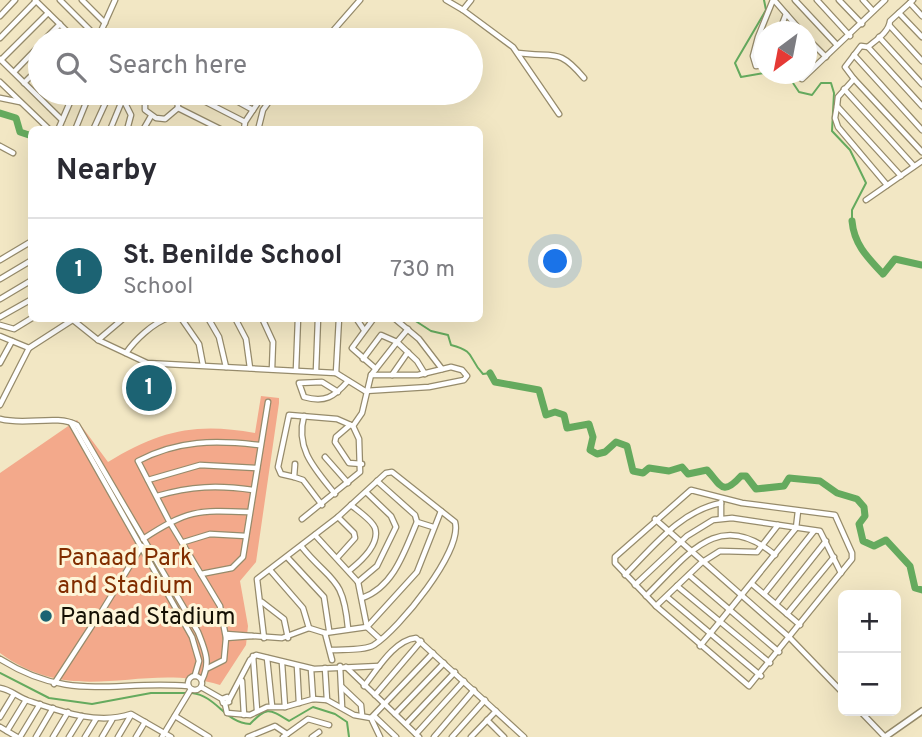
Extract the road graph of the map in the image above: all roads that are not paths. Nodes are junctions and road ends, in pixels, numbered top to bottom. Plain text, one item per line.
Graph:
1 (15, 0) edge
2 (60, 0) edge
3 (82, 0) edge
4 (106, 0) edge
5 (115, 0) edge
6 (360, 0) edge
7 (446, 0) edge
8 (471, 0) edge
9 (774, 0) edge
10 (795, 0) edge
11 (817, 0) edge
12 (839, 0) edge
13 (863, 0) edge
14 (885, 0) edge
15 (36, 1) edge
16 (912, 1) edge
17 (112, 6) junction
18 (463, 10) junction
19 (873, 11) junction
20 (48, 13) junction
21 (900, 13) junction
22 (786, 14) junction
23 (0, 16) edge
24 (922, 16) edge
25 (766, 21) edge
26 (783, 21) edge
27 (792, 21) edge
28 (105, 23) junction
29 (60, 24) junction
30 (862, 24) junction
31 (890, 26) junction
32 (33, 28) edge
33 (56, 28) edge
34 (63, 28) edge
35 (88, 28) edge
36 (103, 28) edge
37 (336, 28) edge
38 (28, 33) edge
39 (850, 36) junction
40 (879, 37) junction
41 (922, 37) edge
42 (0, 38) edge
43 (836, 44) junction
44 (868, 47) junction
45 (817, 48) edge
46 (517, 53) junction
47 (854, 55) junction
48 (28, 57) edge
49 (826, 57) junction
50 (1, 59) edge
51 (922, 61) edge
52 (817, 65) edge
53 (14, 72) junction
54 (584, 78) dead end
55 (28, 79) edge
56 (854, 79) junction
57 (0, 82) edge
58 (24, 83) junction
59 (922, 84) edge
60 (28, 86) edge
61 (844, 89) junction
62 (0, 98) edge
63 (21, 103) junction
64 (49, 105) edge
65 (68, 105) edge
66 (85, 105) edge
67 (104, 105) edge
68 (118, 105) edge
69 (127, 105) edge
70 (144, 105) edge
71 (178, 105) edge
72 (212, 105) edge
73 (244, 105) edge
74 (256, 105) edge
75 (267, 105) edge
76 (837, 106) junction
77 (922, 106) edge
78 (178, 108) junction
79 (253, 110) junction
80 (559, 114) dead end
81 (151, 116) junction
82 (62, 120) junction
83 (245, 122) junction
84 (46, 126) edge
85 (60, 126) edge
86 (77, 126) edge
87 (95, 126) edge
88 (111, 126) edge
89 (128, 126) edge
90 (145, 126) edge
91 (214, 126) edge
92 (244, 126) edge
93 (259, 126) edge
94 (922, 130) edge
95 (0, 146) edge
96 (922, 152) edge
97 (13, 153) dead end
98 (922, 161) edge
99 (914, 166) junction
100 (901, 176) junction
101 (887, 185) junction
102 (866, 200) dead end
103 (28, 243) edge
104 (0, 260) edge
105 (28, 262) edge
106 (0, 279) edge
107 (28, 282) edge
108 (0, 299) edge
109 (28, 301) edge
110 (0, 317) edge
111 (28, 320) edge
112 (69, 322) edge
113 (77, 322) edge
114 (119, 322) edge
115 (158, 322) edge
116 (184, 322) edge
117 (210, 322) edge
118 (237, 322) edge
119 (264, 322) edge
120 (298, 322) edge
121 (318, 322) edge
122 (339, 322) edge
123 (359, 322) edge
124 (371, 322) edge
125 (399, 322) edge
126 (0, 325) edge
127 (408, 329) junction
128 (364, 330) junction
129 (0, 336) edge
130 (98, 340) junction
131 (12, 341) junction
132 (397, 342) junction
133 (29, 348) junction
134 (408, 352) junction
135 (126, 353) junction
136 (363, 359) junction
137 (0, 363) edge
138 (203, 365) junction
139 (226, 367) junction
140 (250, 368) junction
141 (272, 369) junction
142 (376, 369) junction
143 (442, 369) junction
144 (296, 370) junction
145 (316, 371) junction
146 (336, 373) junction
147 (425, 374) junction
148 (371, 375) junction
149 (392, 375) junction
150 (348, 381) junction
151 (365, 391) junction
152 (338, 392) junction
153 (268, 402) dead end
154 (0, 405) edge
155 (304, 416) junction
156 (0, 419) edge
157 (71, 422) junction
158 (352, 426) junction
159 (259, 445) junction
160 (325, 457) dead end
161 (295, 464) dead end
162 (362, 464) junction
163 (257, 468) junction
164 (294, 477) junction
165 (148, 480) junction
166 (377, 481) junction
167 (348, 484) junction
168 (253, 490) junction
169 (366, 492) junction
170 (335, 494) junction
171 (157, 496) junction
172 (720, 496) junction
173 (721, 503) junction
174 (322, 505) junction
175 (351, 505) junction
176 (441, 511) junction
177 (798, 511) junction
178 (248, 512) junction
179 (338, 517) junction
180 (302, 519) dead end
181 (654, 519) junction
182 (721, 519) junction
183 (169, 521) junction
184 (416, 522) junction
185 (778, 525) junction
186 (433, 527) junction
187 (796, 528) junction
188 (814, 531) junction
189 (668, 533) junction
190 (315, 535) junction
191 (246, 536) junction
192 (826, 541) junction
193 (184, 542) junction
194 (143, 543) junction
195 (679, 543) junction
196 (763, 545) junction
197 (301, 546) junction
198 (691, 553) junction
199 (775, 555) junction
200 (287, 557) junction
201 (834, 557) junction
202 (337, 558) junction
203 (701, 563) junction
204 (350, 569) junction
205 (270, 570) junction
206 (841, 573) junction
207 (201, 574) junction
208 (625, 575) junction
209 (689, 575) junction
210 (358, 582) junction
211 (752, 584) junction
212 (635, 585) junction
213 (677, 586) junction
214 (764, 594) junction
215 (646, 596) junction
216 (667, 597) junction
217 (742, 597) junction
218 (362, 598) junction
219 (262, 601) junction
220 (776, 604) junction
221 (656, 606) junction
222 (730, 610) junction
223 (102, 611) tunnel mouth
224 (788, 614) junction
225 (720, 622) junction
226 (93, 624) tunnel mouth
227 (800, 625) junction
228 (367, 627) junction
229 (309, 628) junction
230 (348, 628) junction
231 (327, 631) junction
232 (710, 634) junction
233 (226, 636) junction
234 (264, 638) junction
235 (288, 638) junction
236 (790, 638) junction
237 (380, 639) junction
238 (421, 641) junction
239 (701, 646) junction
240 (332, 650) junction
241 (779, 652) junction
242 (433, 653) junction
243 (253, 656) junction
244 (0, 659) edge
245 (267, 659) junction
246 (332, 660) dead end
247 (282, 663) junction
248 (444, 663) junction
249 (770, 663) junction
250 (296, 666) junction
251 (343, 666) junction
252 (380, 666) junction
253 (208, 668) junction
254 (311, 668) junction
255 (326, 668) junction
256 (455, 672) junction
257 (195, 675) junction
258 (761, 676) junction
259 (202, 680) junction
260 (242, 680) junction
261 (464, 681) junction
262 (54, 684) junction
263 (341, 686) junction
264 (365, 686) junction
265 (201, 687) junction
266 (0, 688) edge
267 (189, 688) junction
268 (838, 688) edge
269 (474, 690) junction
270 (14, 694) junction
271 (375, 695) junction
272 (313, 699) junction
273 (26, 700) junction
274 (327, 700) junction
275 (485, 700) junction
276 (226, 701) junction
277 (299, 703) junction
278 (40, 704) junction
279 (272, 706) junction
280 (385, 706) junction
281 (285, 707) junction
282 (53, 708) junction
283 (342, 708) junction
284 (257, 710) junction
285 (496, 711) junction
286 (922, 711) edge
287 (68, 712) junction
288 (131, 714) junction
289 (244, 715) junction
290 (362, 715) junction
291 (396, 715) junction
292 (82, 716) junction
293 (175, 716) junction
294 (865, 716) edge
295 (0, 717) edge
296 (372, 717) junction
297 (96, 719) junction
298 (112, 719) junction
299 (487, 720) junction
300 (145, 722) junction
301 (406, 724) junction
302 (329, 725) dead end
303 (0, 727) edge
304 (7, 731) junction
305 (477, 731) junction
306 (318, 732) dead end
307 (164, 735) edge
308 (285, 736) edge
309 (418, 736) edge
310 (18, 737) edge
311 (36, 737) edge
312 (53, 737) edge
313 (69, 737) edge
314 (85, 737) edge
315 (102, 737) edge
316 (118, 737) edge
317 (136, 737) edge
318 (171, 737) edge
319 (209, 737) edge
320 (248, 737) edge
321 (312, 737) edge
322 (380, 737) edge
323 (396, 737) edge
324 (433, 737) edge
325 (452, 737) edge
326 (471, 737) edge
327 (483, 737) edge
328 (504, 737) edge
329 (524, 737) edge
330 (885, 737) edge

1 - 23 street
2 - 35 street
3 - 28 street
4 - 17 street
5 - 17 street
6 - 37 street
7 - 18 street
8 - 18 street
9 - 22 street
9 - 25 street
10 - 43 street
11 - 39 street
12 - 30 street
13 - 19 street
14 - 19 street
15 - 20 street
15 - 42 street
16 - 21 street
16 - 24 street
17 - 28 street
18 - 46 street
19 - 30 street
20 - 29 street
20 - 32 street
21 - 31 street
21 - 41 street
22 - 26 street
22 - 27 street
28 - 36 street
29 - 33 street
29 - 34 street
30 - 39 street
31 - 40 street
31 - 51 street
38 - 50 street
39 - 43 street
40 - 44 street
40 - 59 street
43 - 49 street
44 - 47 street
44 - 77 street
45 - 49 street
46 - 54 street
46 - 80 street
47 - 56 street
47 - 94 street
48 - 53 street
49 - 52 street
50 - 53 street
53 - 58 street
55 - 58 street
56 - 61 street
56 - 96 street
57 - 63 street
58 - 60 street
61 - 76 street
61 - 99 street
62 - 63 street
63 - 84 street
64 - 82 street
65 - 82 street
66 - 86 street
67 - 87 street
68 - 88 street
69 - 89 street
70 - 81 street
71 - 78 street
72 - 83 street
73 - 79 street
74 - 79 street
75 - 93 street
76 - 100 street
76 - 101 street
78 - 81 street
78 - 91 street
79 - 83 street
81 - 90 street
82 - 85 street
83 - 92 street
95 - 97 street
98 - 99 street
99 - 100 street
100 - 101 street
101 - 102 street
103 - 104 street
105 - 106 street
107 - 108 street
109 - 110 street
111 - 126 street
112 - 133 street
113 - 130 street
114 - 130 street
115 - 135 street
116 - 138 street
117 - 139 street
118 - 140 street
119 - 141 street
120 - 144 street
121 - 145 street
122 - 146 street
123 - 128 street
124 - 128 street
125 - 127 street
127 - 132 street
127 - 143 street
128 - 136 street
129 - 131 street
130 - 135 street
131 - 133 street
131 - 137 street
132 - 134 street
132 - 136 street
132 - 142 street
133 - 154 street
134 - 147 street
134 - 149 street
135 - 138 street
136 - 142 street
138 - 139 street
139 - 140 street
140 - 141 street
141 - 144 street
142 - 148 street
143 - 147 street
143 - 151 street
144 - 145 street
145 - 146 street
146 - 150 street
147 - 149 street
148 - 149 street
148 - 151 street
150 - 151 street
150 - 152 street
151 - 158 street
152 - 152 street
153 - 159 street
155 - 158 street
155 - 164 street
155 - 170 street
156 - 157 street
157 - 194 street
157 - 194 street
158 - 162 street
158 - 162 street
159 - 163 street
159 - 165 street
160 - 167 street
161 - 164 street
162 - 167 street
163 - 165 street
163 - 168 street
164 - 174 street
165 - 171 street
166 - 169 street
166 - 176 street
166 - 184 street
167 - 170 street
168 - 171 street
168 - 178 street
169 - 175 street
169 - 210 street
170 - 174 street
171 - 183 street
172 - 173 street
172 - 177 street
172 - 181 street
173 - 182 street
173 - 189 street
174 - 180 street
175 - 179 street
175 - 204 street
176 - 186 street
176 - 237 street
177 - 187 street
177 - 206 street
178 - 183 street
178 - 191 street
179 - 190 street
179 - 202 street
181 - 189 street
181 - 208 street
182 - 185 street
182 - 195 street
183 - 193 street
183 - 194 street
184 - 186 street
184 - 218 street
185 - 187 street
185 - 196 street
186 - 228 street
187 - 188 street
187 - 199 street
188 - 192 street
188 - 214 street
189 - 195 street
189 - 208 street
190 - 197 street
190 - 202 street
191 - 193 street
191 - 207 street
192 - 201 street
192 - 220 street
193 - 207 street
194 - 223 street
194 - 253 street
194 - 257 street
195 - 198 street
195 - 212 street
196 - 198 street
196 - 199 street
196 - 203 street
197 - 200 street
197 - 230 street
198 - 203 street
198 - 215 street
199 - 211 street
200 - 205 street
200 - 231 street
201 - 206 street
201 - 224 street
202 - 204 street
203 - 209 street
203 - 217 street
204 - 210 street
205 - 219 street
205 - 229 street
206 - 227 street
207 - 233 street
208 - 212 street
209 - 213 street
209 - 222 street
210 - 218 street
211 - 214 street
211 - 217 street
212 - 215 street
213 - 216 street
213 - 225 street
214 - 220 street
215 - 221 street
216 - 221 street
216 - 232 street
217 - 222 street
217 - 236 street
218 - 228 street
219 - 234 street
219 - 235 street
220 - 224 street
221 - 239 street
222 - 225 street
222 - 241 street
224 - 227 street
225 - 232 street
225 - 249 street
226 - 262 street
227 - 236 street
228 - 230 street
228 - 237 street
229 - 231 street
229 - 235 street
230 - 231 street
231 - 240 street
232 - 239 street
232 - 258 street
233 - 234 street
233 - 253 street
234 - 235 street
236 - 241 street
236 - 268 street
237 - 240 street
238 - 242 street
238 - 252 street
238 - 271 street
239 - 258 street
240 - 246 street
241 - 249 street
242 - 248 street
242 - 280 street
243 - 245 street
243 - 260 street
243 - 284 street
244 - 262 street
245 - 247 street
245 - 279 street
247 - 250 street
247 - 281 street
248 - 256 street
248 - 291 street
249 - 258 street
250 - 254 street
250 - 277 street
251 - 252 street
251 - 255 street
251 - 263 street
251 - 264 street
252 - 264 street
253 - 259 street
254 - 255 street
254 - 272 street
255 - 274 street
256 - 261 street
256 - 301 street
257 - 259 street
257 - 267 street
259 - 265 street
260 - 276 street
260 - 289 street
261 - 269 street
261 - 309 street
262 - 267 street
263 - 283 street
263 - 290 street
264 - 271 street
265 - 267 street
265 - 276 street
266 - 270 street
267 - 293 street
269 - 275 street
269 - 324 street
270 - 273 street
270 - 295 street
271 - 280 street
272 - 274 street
272 - 277 street
273 - 278 street
273 - 304 street
274 - 283 street
275 - 285 street
275 - 325 street
276 - 289 street
277 - 281 street
278 - 282 street
278 - 310 street
279 - 281 street
279 - 284 street
280 - 291 street
280 - 296 street
282 - 287 street
282 - 311 street
283 - 290 street
284 - 289 street
285 - 299 street
285 - 329 street
286 - 330 main road
287 - 292 street
287 - 312 street
288 - 298 street
288 - 300 street
288 - 316 street
290 - 296 street
291 - 301 street
292 - 297 street
292 - 313 street
293 - 307 street
293 - 319 street
294 - 330 street
296 - 322 street
296 - 323 street
297 - 298 street
297 - 314 street
298 - 315 street
299 - 305 street
299 - 328 street
300 - 307 street
300 - 317 street
301 - 309 street
302 - 308 street
303 - 304 street
304 - 310 street
305 - 326 street
305 - 327 street
306 - 321 street
307 - 318 street
308 - 320 street

